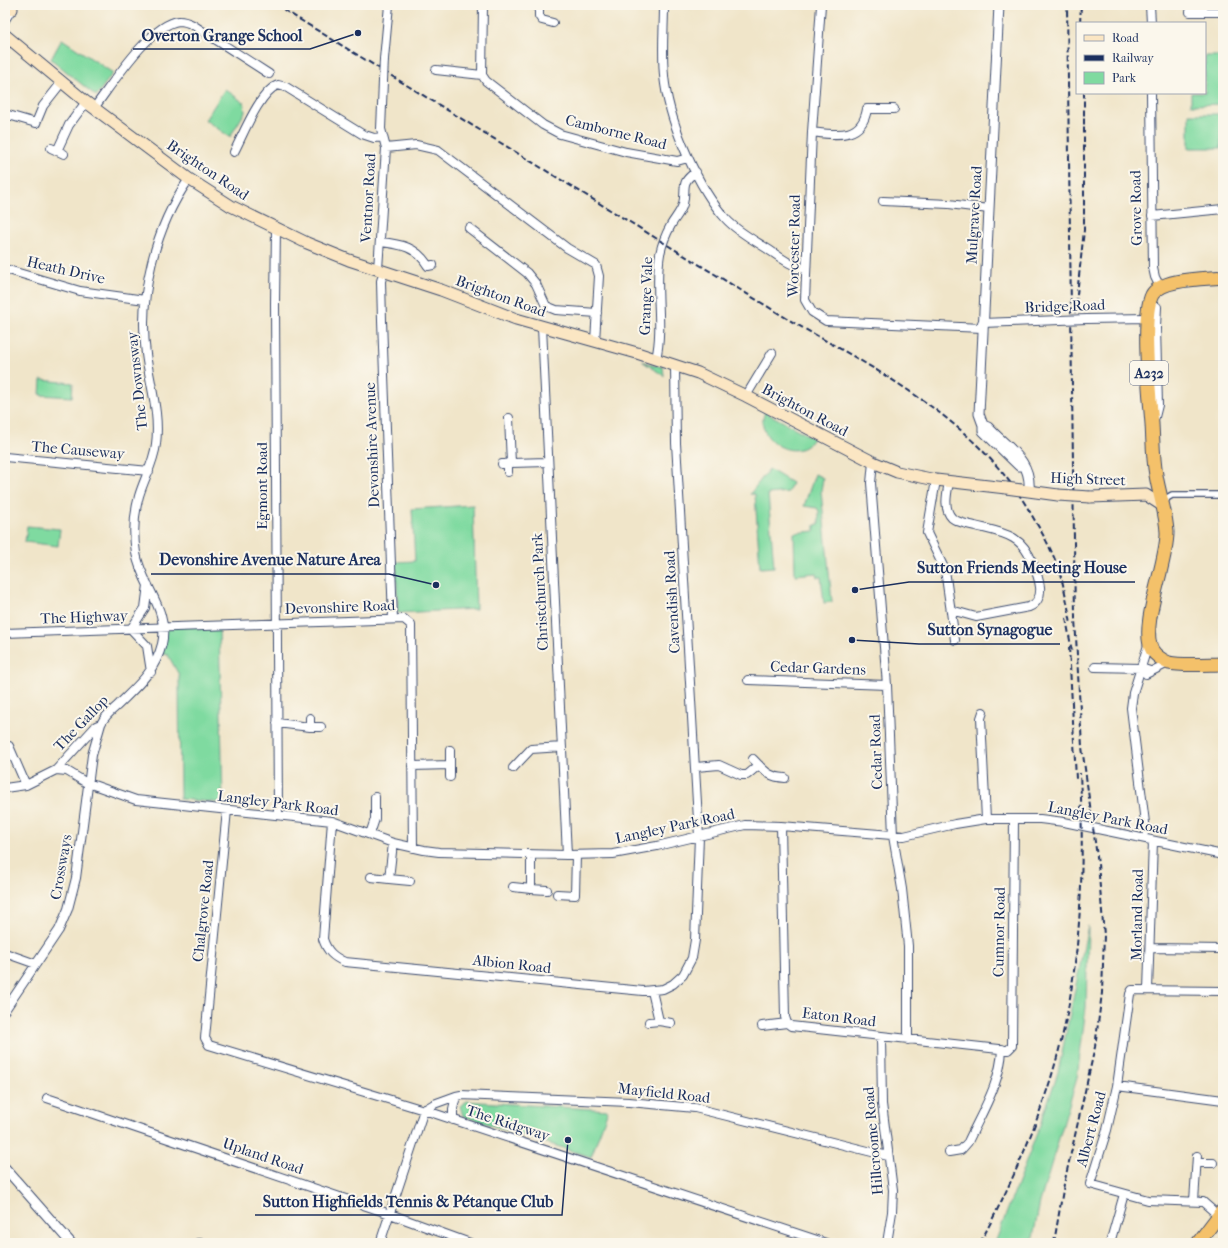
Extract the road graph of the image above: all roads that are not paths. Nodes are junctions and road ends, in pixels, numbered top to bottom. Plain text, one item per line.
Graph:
1 (389, 5) edge
2 (483, 5) edge
3 (539, 5) edge
4 (664, 5) edge
5 (821, 5) edge
6 (1000, 5) edge
7 (1150, 5) edge
8 (11, 8) edge
9 (1190, 12) dead end
10 (1223, 12) edge
11 (5, 20) edge
12 (1150, 22) edge
13 (553, 23) dead end
14 (7, 40) edge
15 (436, 70) dead end
16 (269, 74) dead end
17 (482, 75) junction
18 (62, 82) junction
19 (1151, 94) edge
20 (90, 105) junction
21 (894, 109) dead end
22 (5, 114) edge
23 (812, 132) junction
24 (381, 133) junction
25 (386, 148) junction
26 (57, 151) dead end
27 (234, 152) dead end
28 (688, 158) junction
29 (696, 172) junction
30 (190, 179) junction
31 (883, 201) dead end
32 (989, 209) junction
33 (1223, 209) edge
34 (1152, 216) junction
35 (276, 228) junction
36 (469, 228) dead end
37 (380, 242) junction
38 (433, 265) dead end
39 (5, 269) edge
40 (806, 269) junction
41 (381, 270) junction
42 (1223, 277) edge
43 (1160, 287) junction
44 (145, 300) junction
45 (1157, 307) dead end
46 (597, 313) junction
47 (1152, 323) junction
48 (982, 325) junction
49 (542, 327) junction
50 (595, 341) junction
51 (772, 353) dead end
52 (656, 359) junction
53 (675, 364) junction
54 (746, 396) junction
55 (509, 418) dead end
56 (5, 457) edge
57 (548, 462) junction
58 (874, 462) junction
59 (149, 471) junction
60 (1156, 476) junction
61 (936, 480) junction
62 (949, 482) junction
63 (1025, 491) junction
64 (1146, 495) junction
65 (1223, 495) edge
66 (1163, 506) junction
67 (148, 584) junction
68 (951, 610) junction
69 (393, 619) junction
70 (277, 623) junction
71 (165, 627) junction
72 (131, 629) junction
73 (5, 633) edge
74 (955, 640) dead end
75 (1149, 642) junction
76 (1168, 663) junction
77 (1223, 664) edge
78 (1094, 667) dead end
79 (1141, 668) junction
80 (1150, 671) junction
81 (151, 672) junction
82 (1139, 678) junction
83 (748, 680) dead end
84 (887, 685) junction
85 (983, 712) dead end
86 (277, 723) junction
87 (101, 724) junction
88 (321, 727) dead end
89 (5, 747) edge
90 (562, 747) junction
91 (450, 750) dead end
92 (412, 766) junction
93 (450, 766) junction
94 (696, 767) junction
95 (513, 768) dead end
96 (56, 770) junction
97 (450, 777) dead end
98 (785, 778) dead end
99 (89, 783) junction
100 (26, 785) junction
101 (5, 788) edge
102 (375, 797) dead end
103 (228, 810) junction
104 (278, 815) junction
105 (986, 819) junction
106 (1014, 819) junction
107 (332, 821) junction
108 (781, 826) junction
109 (1146, 831) dead end
110 (370, 834) junction
111 (893, 836) junction
112 (700, 837) junction
113 (1153, 841) junction
114 (393, 842) junction
115 (413, 848) junction
116 (531, 854) junction
117 (567, 855) junction
118 (576, 855) junction
119 (1223, 856) edge
120 (371, 878) dead end
121 (389, 879) junction
122 (410, 881) dead end
123 (513, 887) dead end
124 (531, 888) junction
125 (547, 890) dead end
126 (557, 894) dead end
127 (1150, 948) junction
128 (1223, 949) edge
129 (5, 953) edge
130 (36, 964) junction
131 (1148, 990) junction
132 (652, 991) junction
133 (1223, 991) edge
134 (5, 1010) edge
135 (207, 1016) joint
136 (659, 1021) junction
137 (649, 1022) dead end
138 (671, 1023) dead end
139 (787, 1023) junction
140 (762, 1026) dead end
141 (881, 1036) junction
142 (908, 1040) junction
143 (1012, 1046) joint
144 (1002, 1049) junction
145 (1117, 1086) junction
146 (456, 1096) junction
147 (47, 1098) dead end
148 (1223, 1100) edge
149 (424, 1110) junction
150 (454, 1120) junction
151 (949, 1152) dead end
152 (888, 1156) junction
153 (1213, 1163) dead end
154 (5, 1168) edge
155 (1124, 1194) junction
156 (1194, 1201) junction
157 (1221, 1213) edge
158 (390, 1214) junction
159 (71, 1243) edge
160 (380, 1243) edge
161 (470, 1243) edge
162 (826, 1243) edge
163 (887, 1243) edge
164 (1110, 1243) edge
165 (1198, 1243) edge

1 - 24 street, bridge
2 - 17 street
3 - 13 street
4 - 28 street
5 - 23 street, Worcester Road
6 - 32 street, Mulgrave Road
7 - 12 street
8 - 11 street
9 - 10 street
14 - 18 main road, Brighton Road
15 - 17 street
16 - 20 street
17 - 28 street, Camborne Road
18 - 20 main road, Brighton Road
18 - 22 street
19 - 34 street, Grove Road
20 - 26 street
20 - 30 main road, Brighton Road
21 - 23 street
23 - 40 street, Worcester Road
24 - 25 street, Ventnor Road
24 - 27 street
25 - 37 street, Ventnor Road
25 - 46 street
28 - 29 street
29 - 40 street
29 - 52 street, Grange Vale
30 - 35 main road, Brighton Road
30 - 44 street, The Downsway
31 - 32 street
32 - 48 street, Mulgrave Road
33 - 34 street
34 - 43 street, Grove Road
35 - 41 main road, Brighton Road
35 - 70 street, Egmont Road
36 - 46 street
37 - 38 street
37 - 41 street, Ventnor Road
39 - 44 street, Heath Drive
40 - 48 street, Worcester Road
41 - 49 main road, Brighton Road
41 - 69 street, Devonshire Avenue
42 - 43 highway
43 - 47 highway, A232
44 - 59 street, The Downsway
45 - 47 street
46 - 50 street
47 - 48 street, Bridge Road, bridge
47 - 60 highway, A232
48 - 63 street, Mulgrave Road
49 - 50 main road, Brighton Road
49 - 57 street, Christchurch Park
50 - 52 main road, Brighton Road
51 - 54 street
52 - 53 main road, Brighton Road
53 - 54 main road, Brighton Road
53 - 94 street, Cavendish Road
54 - 58 main road, Brighton Road
55 - 57 street
56 - 59 street, The Causeway
57 - 90 street, Christchurch Park
58 - 61 main road, Brighton Road
58 - 84 street, Cedar Road
59 - 67 street, The Downsway
60 - 64 main road, High Street
60 - 66 highway, A232
61 - 62 main road, Brighton Road
61 - 68 street
62 - 63 main road, Brighton Road, bridge
62 - 68 street
63 - 64 main road, High Street, bridge
64 - 66 main road, High Street
65 - 66 street
66 - 75 highway, A232
67 - 71 street, The Downsway
67 - 72 street, The Downsway
68 - 74 street
69 - 70 street, Devonshire Road
69 - 92 street, Devonshire Road
70 - 71 street, Devonshire Road
70 - 86 street, Egmont Road
71 - 72 street, The Highway
71 - 81 street, The Gallop
72 - 73 street, The Highway
72 - 81 street
75 - 76 highway
75 - 79 street
76 - 77 highway
76 - 80 street
78 - 79 street
79 - 80 street
79 - 82 street
80 - 82 street
81 - 87 street, The Gallop
82 - 109 street
83 - 84 street, Cedar Gardens
84 - 111 street, Cedar Road
85 - 105 street
86 - 88 street
86 - 104 street, Egmont Road
87 - 96 street, The Gallop
87 - 99 street, Crossways
89 - 100 street
90 - 95 street
90 - 117 street, Christchurch Park
91 - 93 street
92 - 93 street
92 - 115 street, Devonshire Road
93 - 97 street
94 - 98 street
94 - 112 street, Cavendish Road
96 - 99 street
96 - 100 street, The Gallop
99 - 103 street, Langley Park Road
99 - 130 street, Crossways
100 - 101 street, The Gallop
102 - 110 street
103 - 104 street, Langley Park Road
103 - 135 street, Chalgrove Road
104 - 107 street, Langley Park Road
105 - 106 street, Langley Park Road
105 - 111 street, Langley Park Road
106 - 113 street, Langley Park Road
106 - 143 street, Cumnor Road
107 - 110 street, Langley Park Road
107 - 132 street, Albion Road
108 - 111 street, Langley Park Road
108 - 112 street, Langley Park Road
108 - 139 street, Eaton Road
110 - 114 street, Langley Park Road
111 - 142 street, Cedar Road
112 - 118 street, Langley Park Road
112 - 132 street, Albion Road
113 - 119 street, Langley Park Road
113 - 127 street, Morland Road
114 - 115 street, Langley Park Road
114 - 121 street
115 - 116 street, Langley Park Road
116 - 117 street, Langley Park Road
116 - 124 street
117 - 118 street, Langley Park Road
118 - 126 street
120 - 121 street
121 - 122 street
123 - 124 street
124 - 125 street
127 - 128 street
127 - 131 street, Morland Road
129 - 130 street
130 - 134 street, Crossways
131 - 133 street
131 - 145 street, Albert Road
132 - 136 street
135 - 149 street, The Ridgway
136 - 137 street
136 - 138 street
139 - 140 street
139 - 141 street, Eaton Road
141 - 142 street, Eaton Road
141 - 152 street, Hillcroome Road
142 - 144 street, Eaton Road
143 - 144 street, Eaton Road
144 - 151 street
145 - 148 street
145 - 155 street, Albert Road
146 - 149 street, Mayfield Road
146 - 150 street
146 - 152 street, Mayfield Road
147 - 158 street, Upland Road
149 - 150 street, The Ridgway
149 - 158 street
150 - 162 street, The Ridgway
152 - 163 street, Hillcroome Road
153 - 156 street
154 - 159 street
155 - 156 street, Albert Road
155 - 164 street
156 - 157 street, Albert Road
157 - 165 highway
158 - 160 street
158 - 161 street, Upland Road

